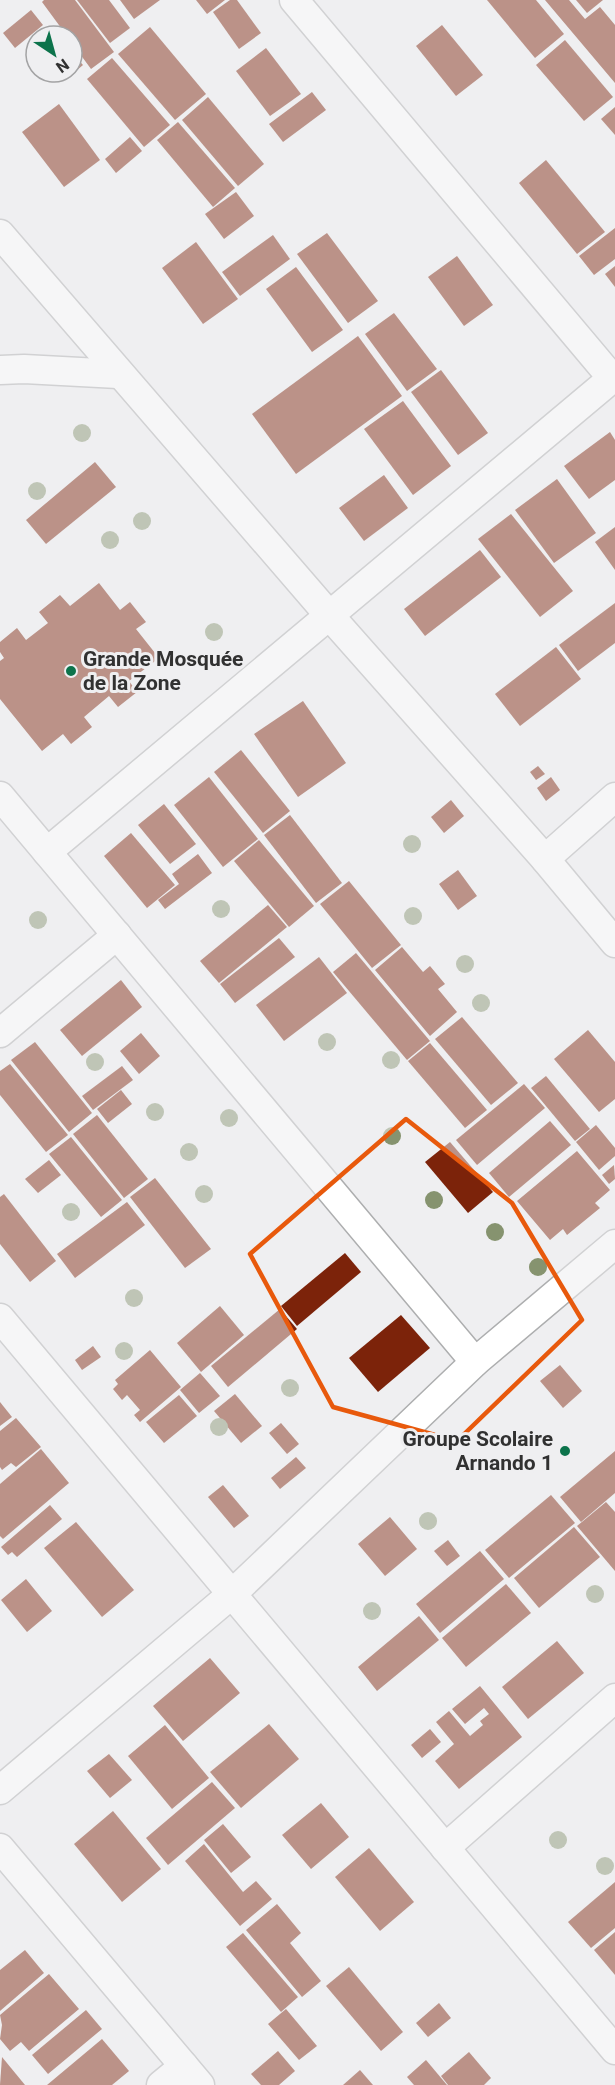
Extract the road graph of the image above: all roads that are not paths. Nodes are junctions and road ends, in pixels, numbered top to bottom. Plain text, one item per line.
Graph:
1 (294, 0) edge
2 (0, 234) edge
3 (0, 370) edge
4 (118, 374) junction
5 (614, 377) edge
6 (329, 615) junction
7 (0, 796) edge
8 (615, 797) edge
9 (47, 852) junction
10 (545, 859) junction
11 (117, 935) junction
12 (615, 943) edge
13 (0, 1033) edge
14 (615, 1244) edge
15 (2, 1323) edge
16 (476, 1362) junction
17 (232, 1594) junction
18 (615, 1698) edge
19 (0, 1790) edge
20 (0, 1848) edge
21 (445, 1848) junction
22 (615, 2050) edge
23 (192, 2075) edge
24 (161, 2085) edge

1 - 5 street
2 - 4 street
3 - 4 street
4 - 6 street
5 - 6 street
6 - 9 street
6 - 10 street
7 - 9 street
8 - 10 street
9 - 11 street
10 - 12 street
11 - 13 street
11 - 16 street
14 - 16 street
15 - 17 street
16 - 17 street
17 - 19 street
17 - 21 street
18 - 21 street
20 - 23 street
21 - 22 street
23 - 24 street

